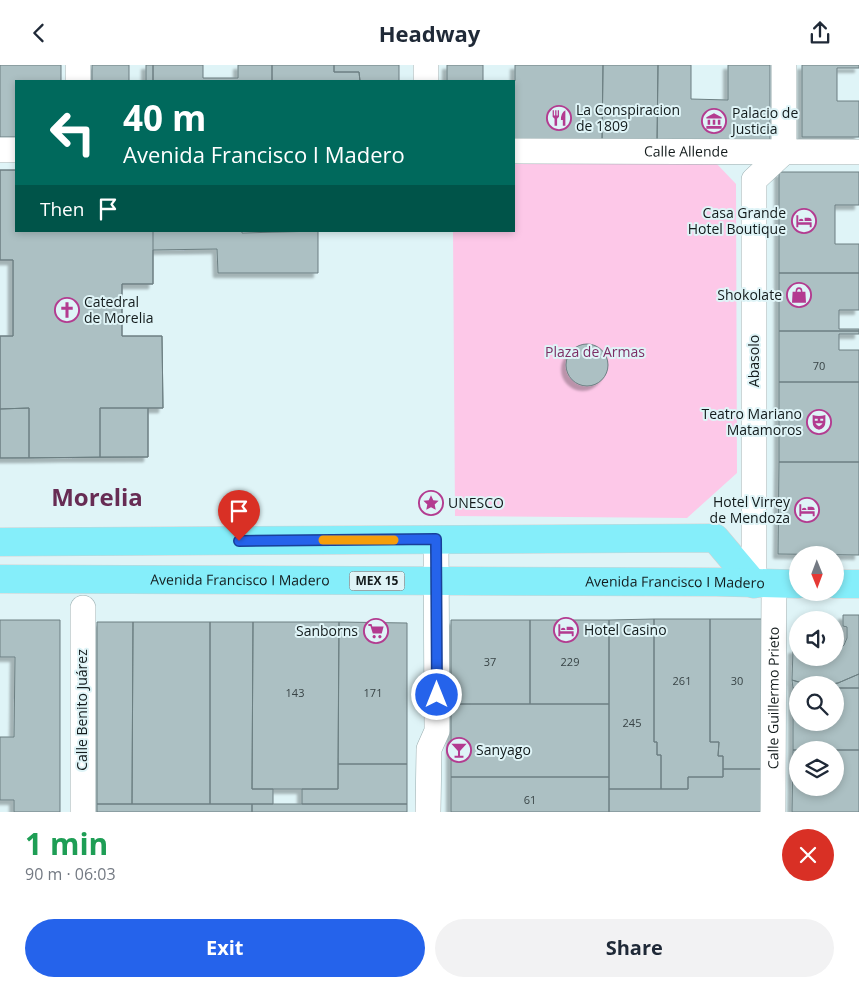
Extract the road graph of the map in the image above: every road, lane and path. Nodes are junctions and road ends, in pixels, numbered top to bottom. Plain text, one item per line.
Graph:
1 (78, 65) edge
2 (426, 65) edge
3 (784, 65) edge
4 (78, 80) edge
5 (426, 80) edge
6 (0, 150) edge
7 (15, 150) edge
8 (515, 151) edge
9 (784, 152) junction
10 (859, 152) edge
11 (436, 539) junction
12 (0, 542) edge
13 (0, 579) edge
14 (436, 582) junction
15 (775, 584) edge
16 (844, 584) edge
17 (859, 584) edge
18 (83, 608) dead end
19 (83, 812) edge
20 (428, 812) edge
21 (773, 812) edge

1 - 4 street
2 - 5 street
3 - 9 street
6 - 7 street
8 - 9 street, Calle Allende
9 - 10 street, Calle Allende
9 - 15 street, Abasolo
11 - 12 main road, Avenida Francisco I Madero
11 - 14 street
11 - 15 main road, Avenida Francisco I Madero
13 - 14 main road, Avenida Francisco I Madero / MEX 15
14 - 15 main road, Avenida Francisco I Madero / MEX 15
14 - 20 street
15 - 21 street, Calle Guillermo Prieto
16 - 17 main road
18 - 19 street, Calle Benito Juárez

